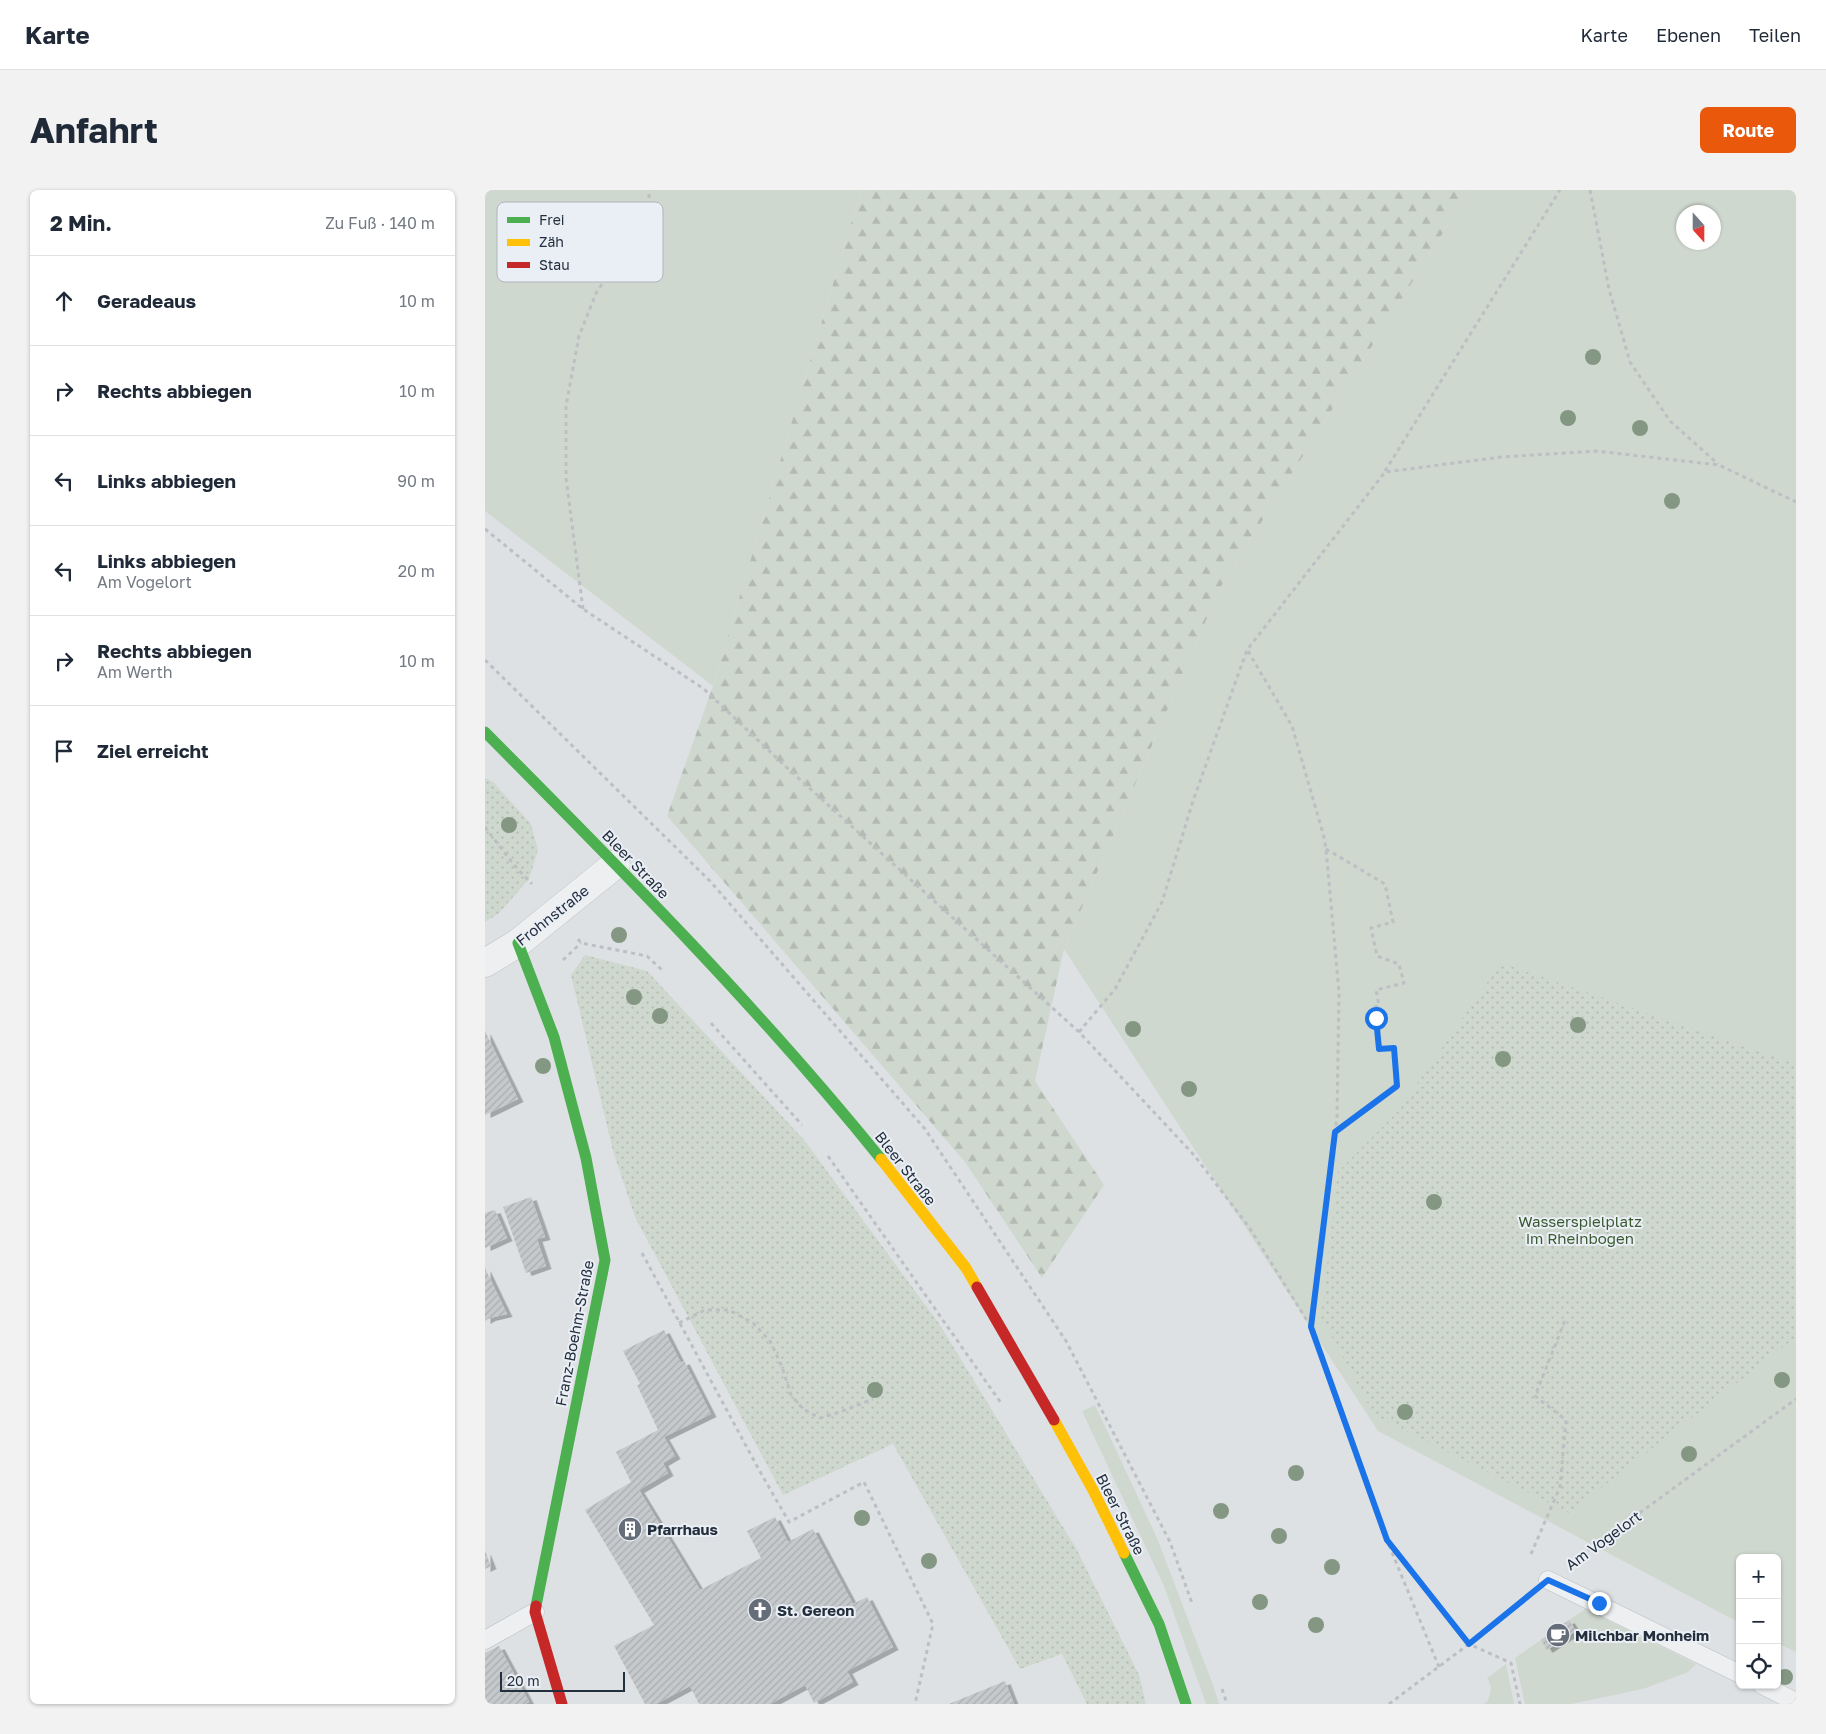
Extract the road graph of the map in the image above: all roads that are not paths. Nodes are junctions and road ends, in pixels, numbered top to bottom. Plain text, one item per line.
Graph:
1 (485, 732) edge
2 (616, 864) junction
3 (518, 943) junction
4 (485, 963) edge
5 (1548, 1580) road end
6 (535, 1612) junction
7 (485, 1640) edge
8 (1736, 1672) edge
9 (1770, 1689) edge
10 (1796, 1702) edge
11 (562, 1704) edge
12 (1186, 1704) edge

1 - 2 street, Bleer Straße
2 - 3 street, Frohnstraße
2 - 12 street, Bleer Straße
3 - 4 street, Frohnstraße
3 - 6 street, Franz-Boehm-Straße
5 - 8 lane
6 - 7 lane
6 - 11 street, Franz-Boehm-Straße
9 - 10 lane

